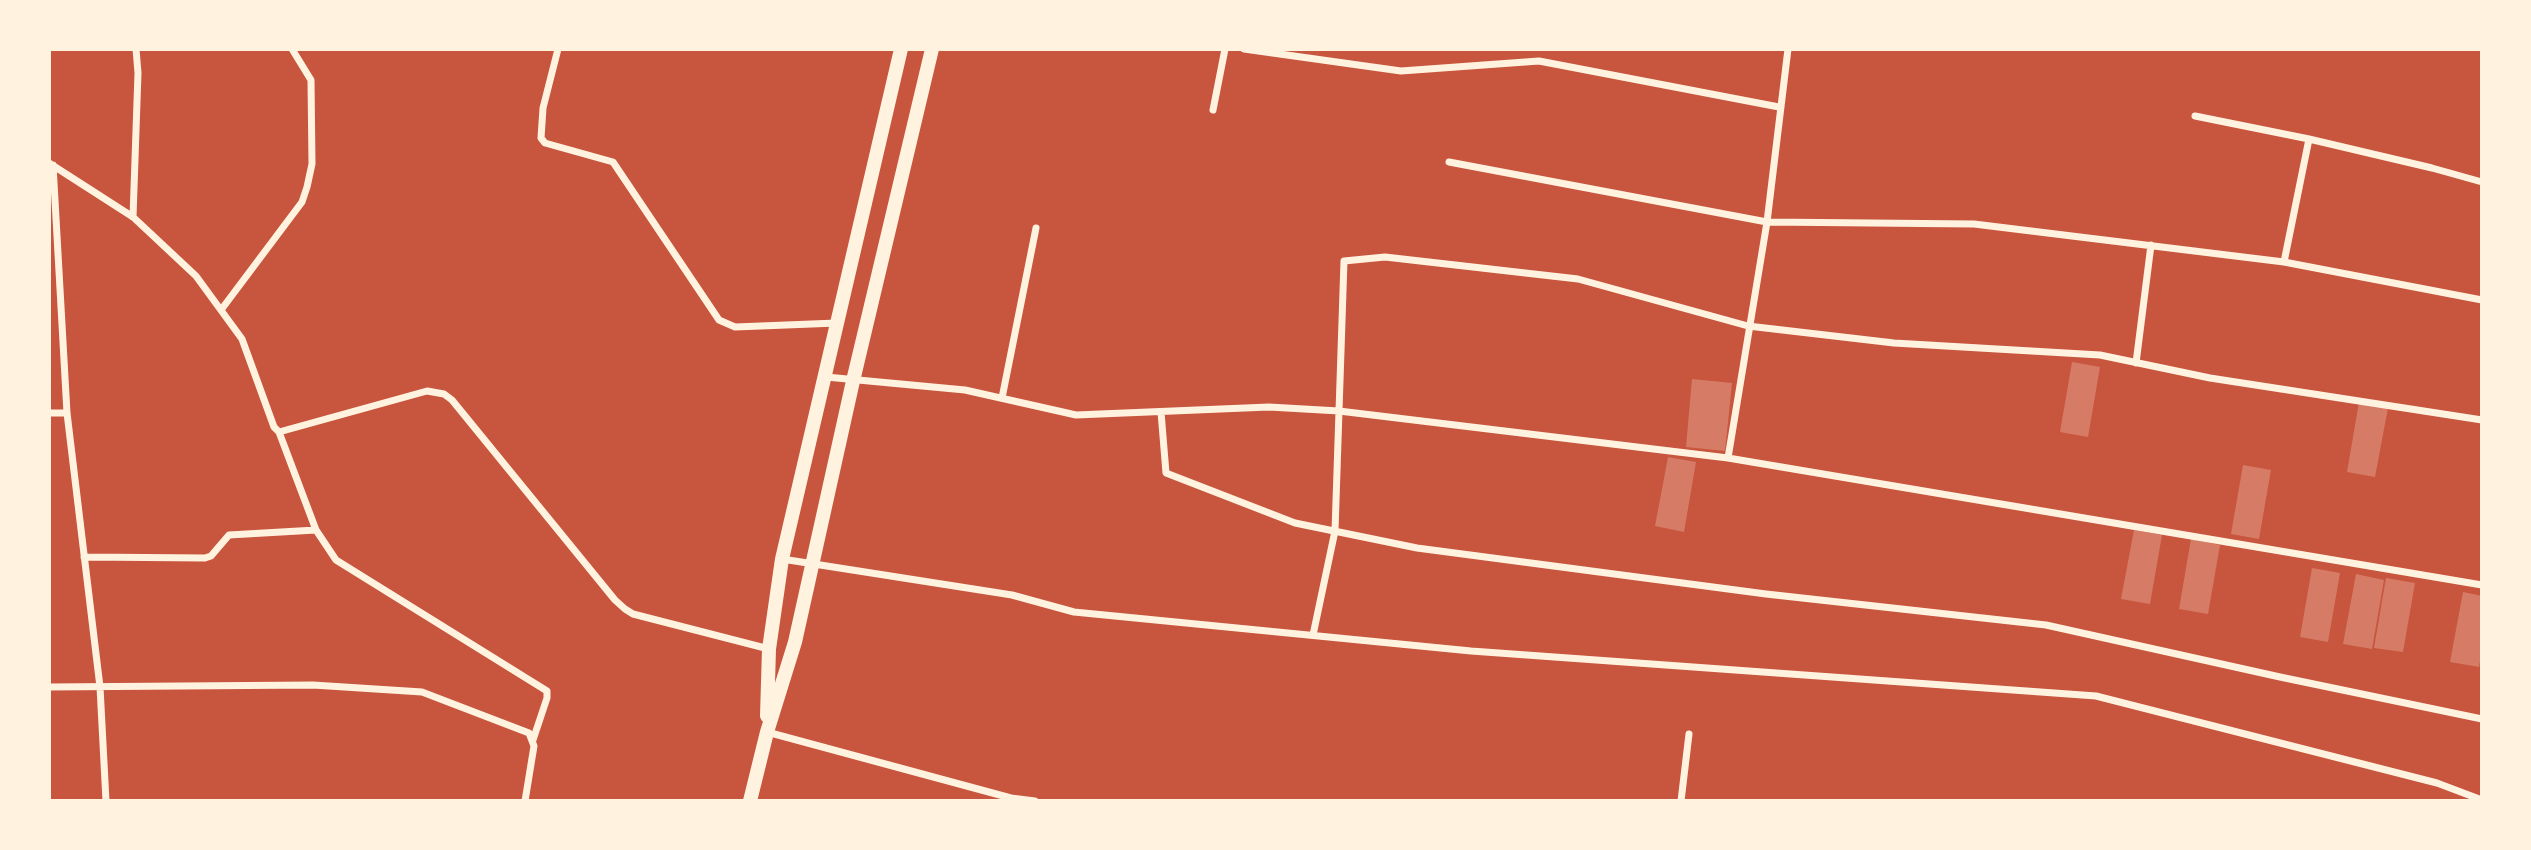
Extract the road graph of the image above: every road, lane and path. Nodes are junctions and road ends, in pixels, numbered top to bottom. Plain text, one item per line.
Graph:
1 (136, 49) edge
2 (292, 49) edge
3 (558, 49) edge
4 (901, 49) edge
5 (932, 49) edge
6 (1225, 49) edge
7 (1244, 49) edge
8 (1788, 49) edge
9 (1779, 107) junction
10 (1213, 110) dead end
11 (2195, 116) dead end
12 (2309, 139) junction
13 (1448, 162) dead end
14 (51, 164) edge
15 (2482, 182) edge
16 (133, 217) junction
17 (1767, 222) junction
18 (1036, 228) dead end
19 (2151, 246) junction
20 (2284, 262) junction
21 (2482, 300) edge
22 (221, 310) junction
23 (838, 323) junction
24 (1748, 326) junction
25 (2136, 363) junction
26 (825, 377) junction
27 (853, 381) junction
28 (1002, 398) junction
29 (1339, 411) junction
30 (1161, 412) junction
31 (49, 413) edge
32 (68, 413) junction
33 (2482, 420) edge
34 (279, 432) junction
35 (1728, 458) junction
36 (316, 530) junction
37 (1335, 531) junction
38 (84, 557) junction
39 (782, 559) junction
40 (814, 564) junction
41 (2482, 585) edge
42 (1313, 635) junction
43 (769, 649) junction
44 (49, 687) edge
45 (100, 687) junction
46 (2482, 719) edge
47 (767, 732) junction
48 (1689, 734) dead end
49 (533, 740) junction
50 (2482, 800) edge
51 (106, 801) edge
52 (525, 801) edge
53 (750, 801) edge
54 (1035, 801) edge
55 (1681, 801) edge

1 - 16 street
2 - 22 street
3 - 23 street
4 - 23 main road
5 - 27 main road
6 - 10 street
7 - 9 street
8 - 9 street
9 - 17 street
11 - 12 street
12 - 15 street
12 - 20 street
13 - 17 street
14 - 16 street
14 - 32 street
16 - 22 street
17 - 19 street
17 - 24 street
18 - 28 street
19 - 20 street
19 - 25 street
20 - 21 street
22 - 34 street
23 - 26 main road
24 - 25 street
24 - 29 street
24 - 35 street
25 - 33 street
26 - 27 street
26 - 39 main road
27 - 28 street
27 - 40 main road
28 - 30 street
29 - 30 street
29 - 35 street
29 - 37 street
30 - 37 street
31 - 32 street
32 - 38 street
34 - 36 street
34 - 43 street
35 - 41 street
36 - 38 street
36 - 49 street
37 - 42 street
37 - 46 street
38 - 45 street
39 - 40 street
39 - 43 main road
40 - 42 street
40 - 47 main road
42 - 50 street
43 - 47 main road
44 - 45 street
45 - 49 street
45 - 51 street
47 - 53 main road
47 - 54 street
48 - 55 street
49 - 52 street

